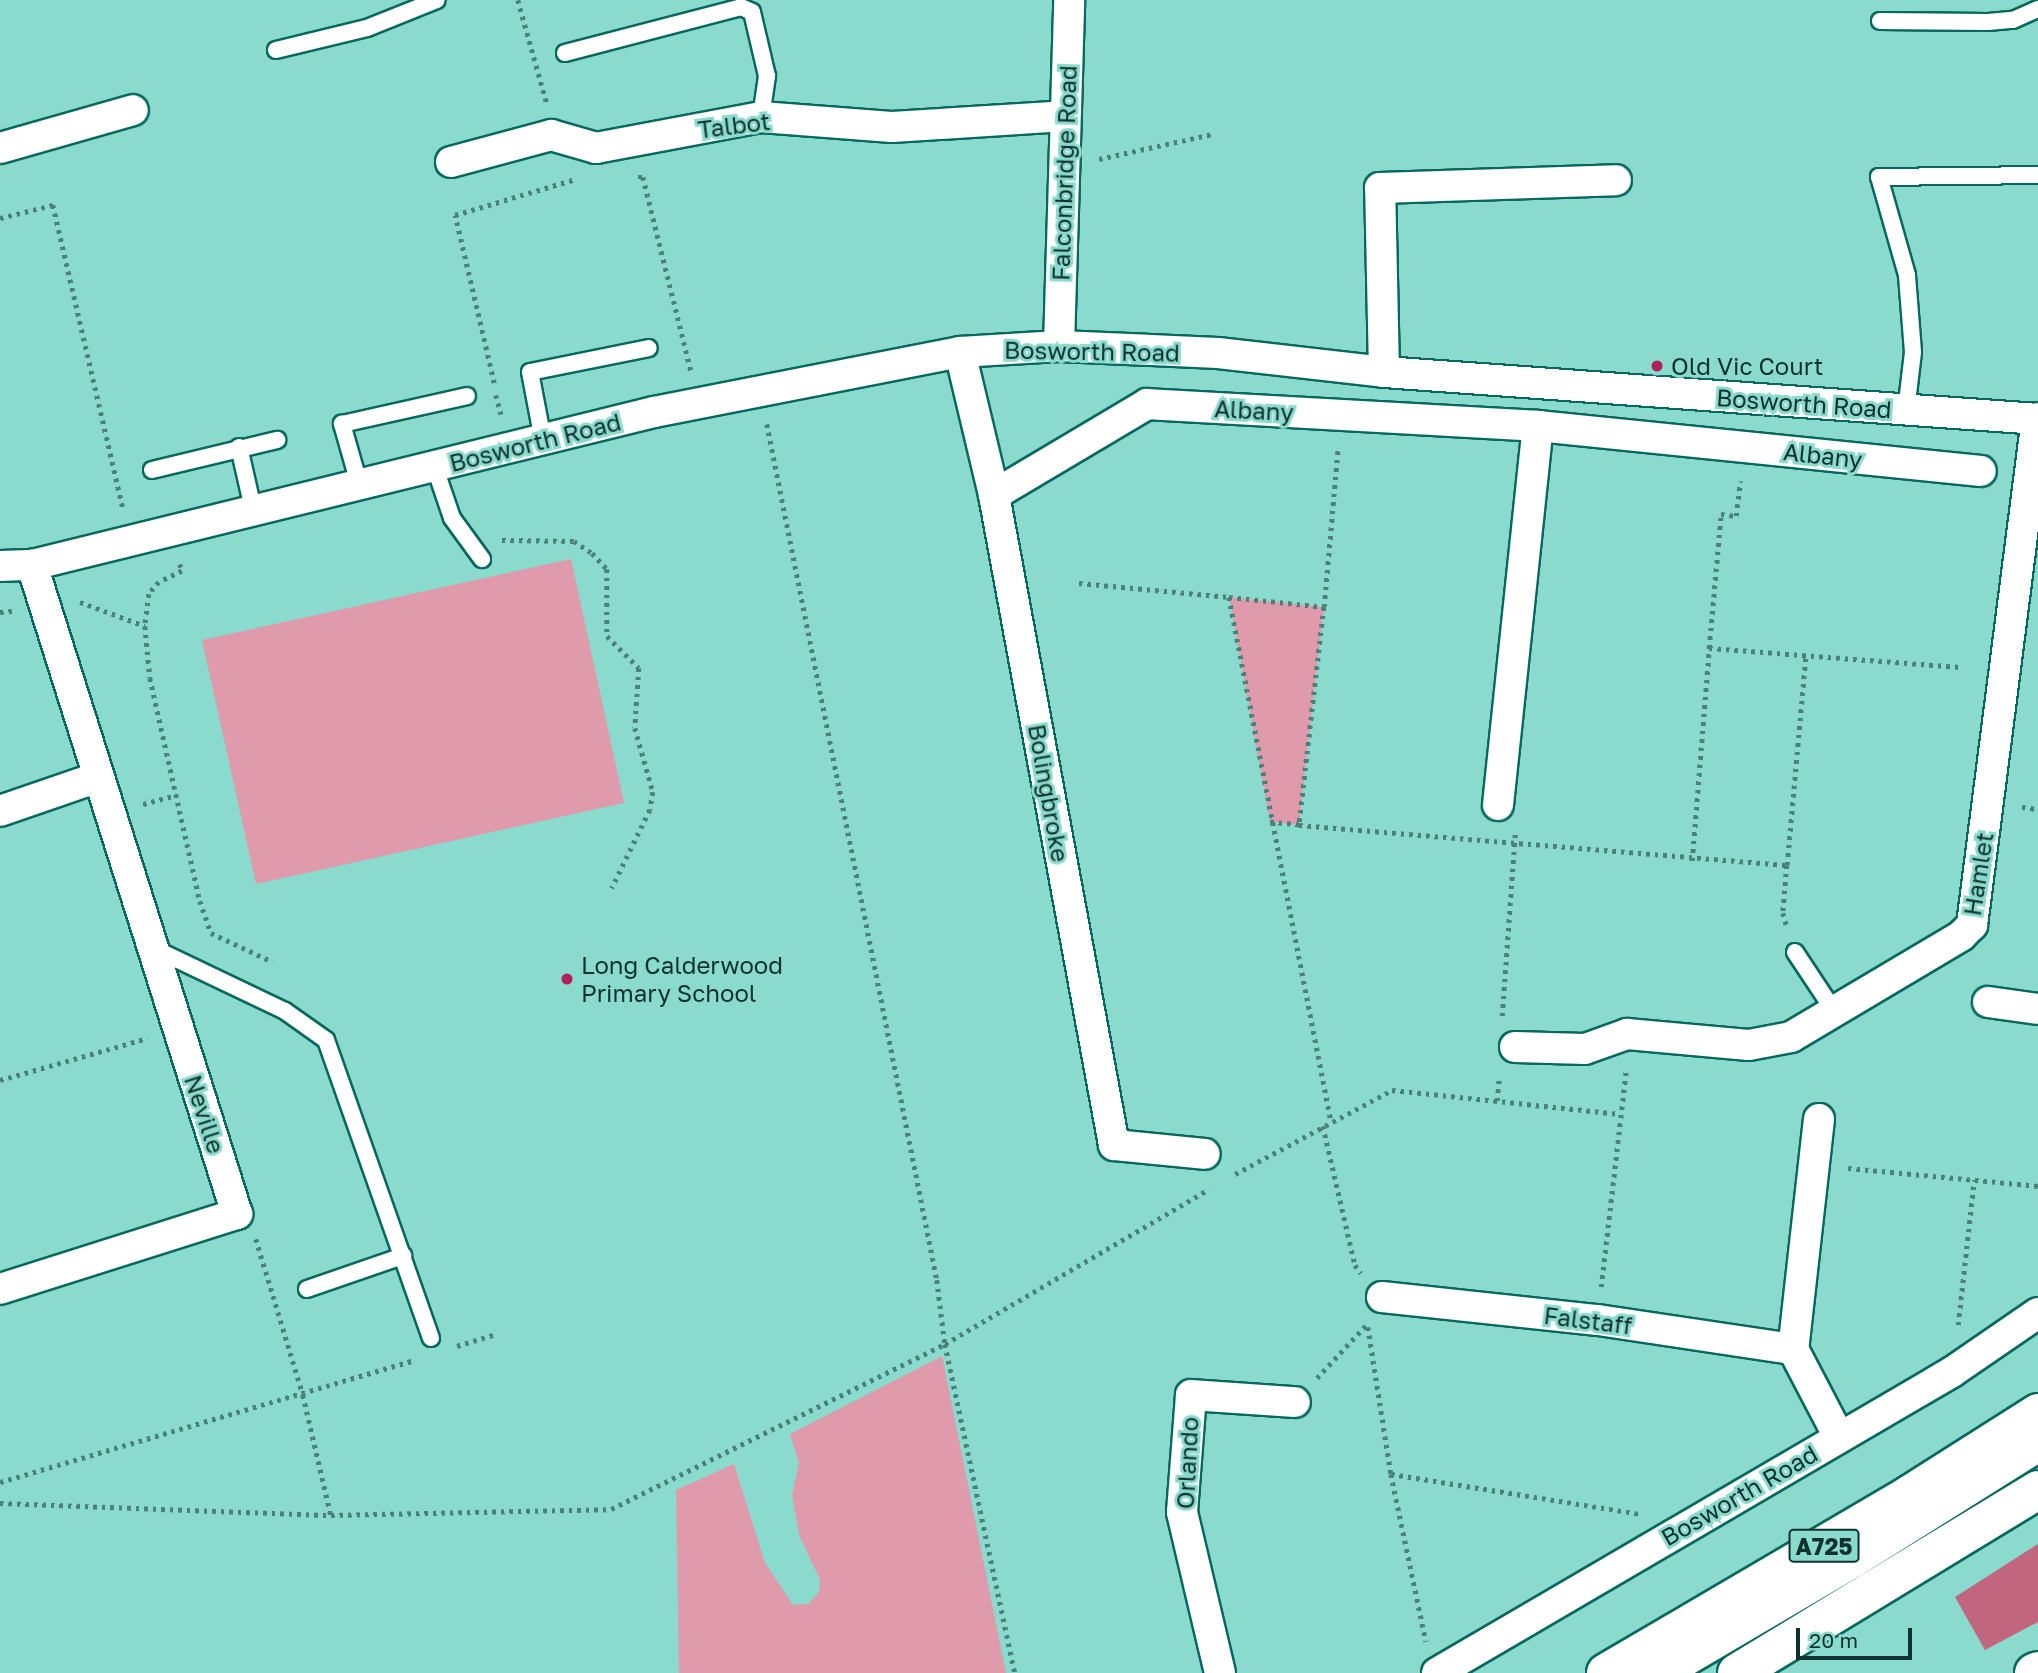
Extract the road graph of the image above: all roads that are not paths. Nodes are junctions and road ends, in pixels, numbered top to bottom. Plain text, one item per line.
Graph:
1 (437, 0) edge
2 (1069, 0) edge
3 (2038, 9) edge
4 (1880, 21) dead end
5 (276, 50) dead end
6 (565, 53) dead end
7 (133, 110) dead end
8 (1065, 116) junction
9 (761, 117) junction
10 (0, 148) edge
11 (451, 162) dead end
12 (2038, 175) edge
13 (1616, 180) dead end
14 (1059, 346) junction
15 (649, 348) dead end
16 (960, 352) junction
17 (1384, 372) junction
18 (467, 396) dead end
19 (1906, 411) junction
20 (2037, 419) edge
21 (1538, 426) junction
22 (541, 430) junction
23 (277, 440) dead end
24 (239, 447) junction
25 (435, 468) junction
26 (152, 470) dead end
27 (1981, 471) dead end
28 (360, 487) junction
29 (994, 495) junction
30 (254, 513) junction
31 (482, 559) dead end
32 (0, 565) edge
33 (32, 565) junction
34 (2028, 565) edge
35 (96, 778) junction
36 (1498, 804) dead end
37 (0, 811) edge
38 (151, 947) junction
39 (1795, 952) road end
40 (1988, 1002) dead end
41 (2038, 1009) edge
42 (1834, 1011) junction
43 (1515, 1046) dead end
44 (1819, 1119) dead end
45 (1205, 1154) dead end
46 (403, 1256) junction
47 (0, 1289) edge
48 (307, 1289) dead end
49 (1382, 1297) road end
50 (2038, 1313) edge
51 (431, 1338) dead end
52 (1793, 1349) junction
53 (1296, 1402) road end
54 (2038, 1413) edge
55 (1839, 1437) junction
56 (2038, 1442) edge
57 (2038, 1490) edge
58 (1432, 1660) edge
59 (1220, 1673) edge
60 (1606, 1673) edge
61 (1657, 1673) edge
62 (1737, 1673) edge

1 - 5 lane
2 - 8 street, Falconbridge Road
3 - 4 lane
6 - 9 lane
7 - 10 street
8 - 9 street, Talbot
8 - 14 street, Falconbridge Road
9 - 11 street, Talbot
12 - 19 lane
13 - 17 street
14 - 16 street, Bosworth Road
14 - 17 street, Bosworth Road
15 - 22 lane
16 - 22 street, Bosworth Road
16 - 29 street, Bolingbroke
17 - 19 street, Bosworth Road
18 - 28 lane
19 - 20 street, Bosworth Road
20 - 34 street, Hamlet
21 - 27 street, Albany
21 - 29 street, Albany
21 - 36 street
22 - 25 street, Bosworth Road
23 - 24 lane
24 - 26 lane
24 - 30 lane
25 - 28 street, Bosworth Road
25 - 31 lane
28 - 30 street, Bosworth Road
29 - 45 street, Bolingbroke
30 - 33 street, Bosworth Road
32 - 33 street, Bosworth Road
33 - 35 street, Neville
34 - 42 street, Hamlet
35 - 37 street
35 - 38 street, Neville
38 - 46 lane
38 - 47 street, Neville
39 - 42 lane
40 - 41 street
42 - 43 street, Hamlet
44 - 52 street
46 - 48 lane
46 - 51 lane
49 - 52 street, Falstaff
50 - 55 street, Bosworth Road
52 - 55 street
53 - 59 street, Orlando
54 - 60 main road, A725
55 - 58 street, Bosworth Road
56 - 61 main road
57 - 62 main road

